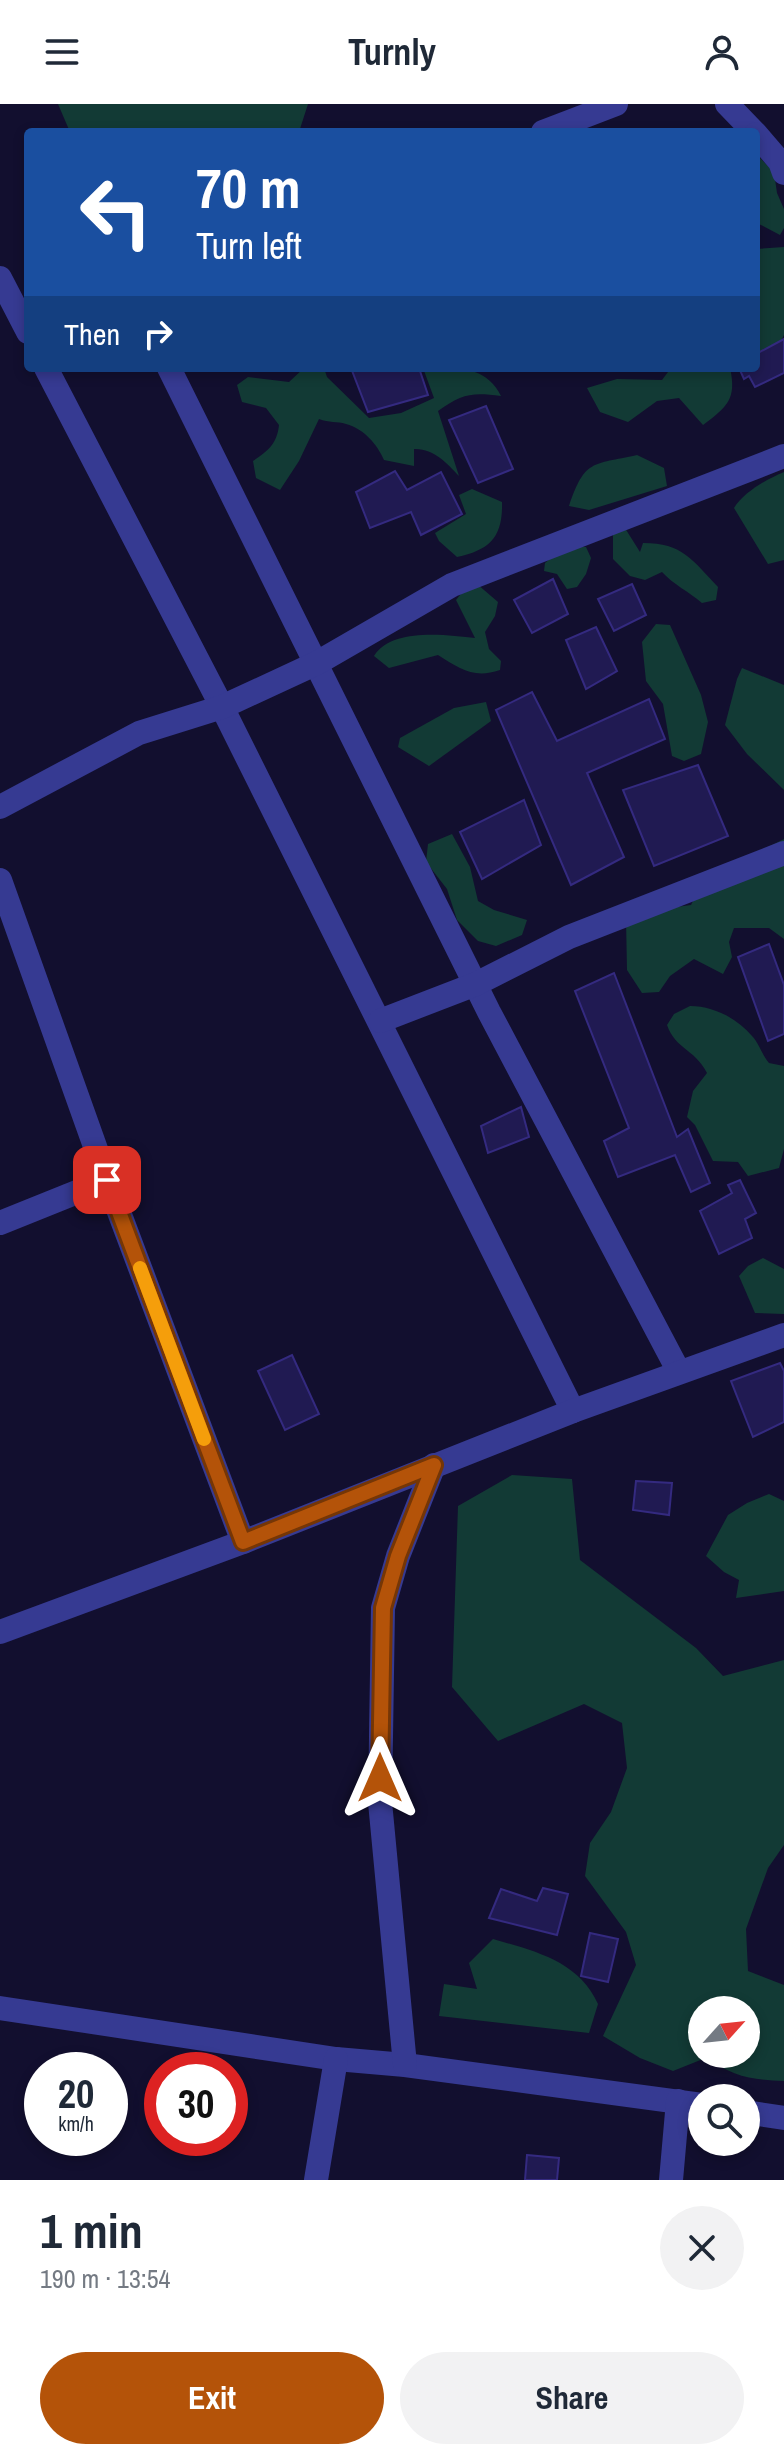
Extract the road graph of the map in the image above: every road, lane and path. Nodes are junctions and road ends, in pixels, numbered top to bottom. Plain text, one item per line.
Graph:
1 (616, 104) edge
2 (727, 104) edge
3 (553, 128) edge
4 (750, 128) edge
5 (760, 139) edge
6 (784, 173) edge
7 (0, 278) edge
8 (24, 324) edge
9 (48, 372) edge
10 (171, 372) edge
11 (784, 456) edge
12 (317, 663) junction
13 (222, 707) junction
14 (0, 807) edge
15 (784, 853) edge
16 (0, 880) edge
17 (476, 984) junction
18 (380, 1021) junction
19 (107, 1180) junction
20 (0, 1223) edge
21 (784, 1335) edge
22 (679, 1372) junction
23 (573, 1411) junction
24 (434, 1465) junction
25 (243, 1542) junction
26 (0, 1632) edge
27 (0, 2008) edge
28 (336, 2059) junction
29 (405, 2065) junction
30 (688, 2103) edge
31 (688, 2111) edge
32 (760, 2114) edge
33 (784, 2118) edge
34 (316, 2180) edge
35 (671, 2180) edge

1 - 3 street
2 - 4 street
5 - 6 street
7 - 8 street
9 - 13 street
10 - 12 street
11 - 12 street
12 - 13 street
12 - 17 street
13 - 14 street
13 - 18 street
15 - 17 street
16 - 19 street
17 - 18 street
17 - 22 street
18 - 23 street
19 - 20 street
19 - 25 street
21 - 22 street
22 - 23 street
23 - 24 street
24 - 25 street
24 - 29 street
25 - 26 street
27 - 28 street
28 - 29 street
28 - 34 street
29 - 30 street
31 - 35 street
32 - 33 street

